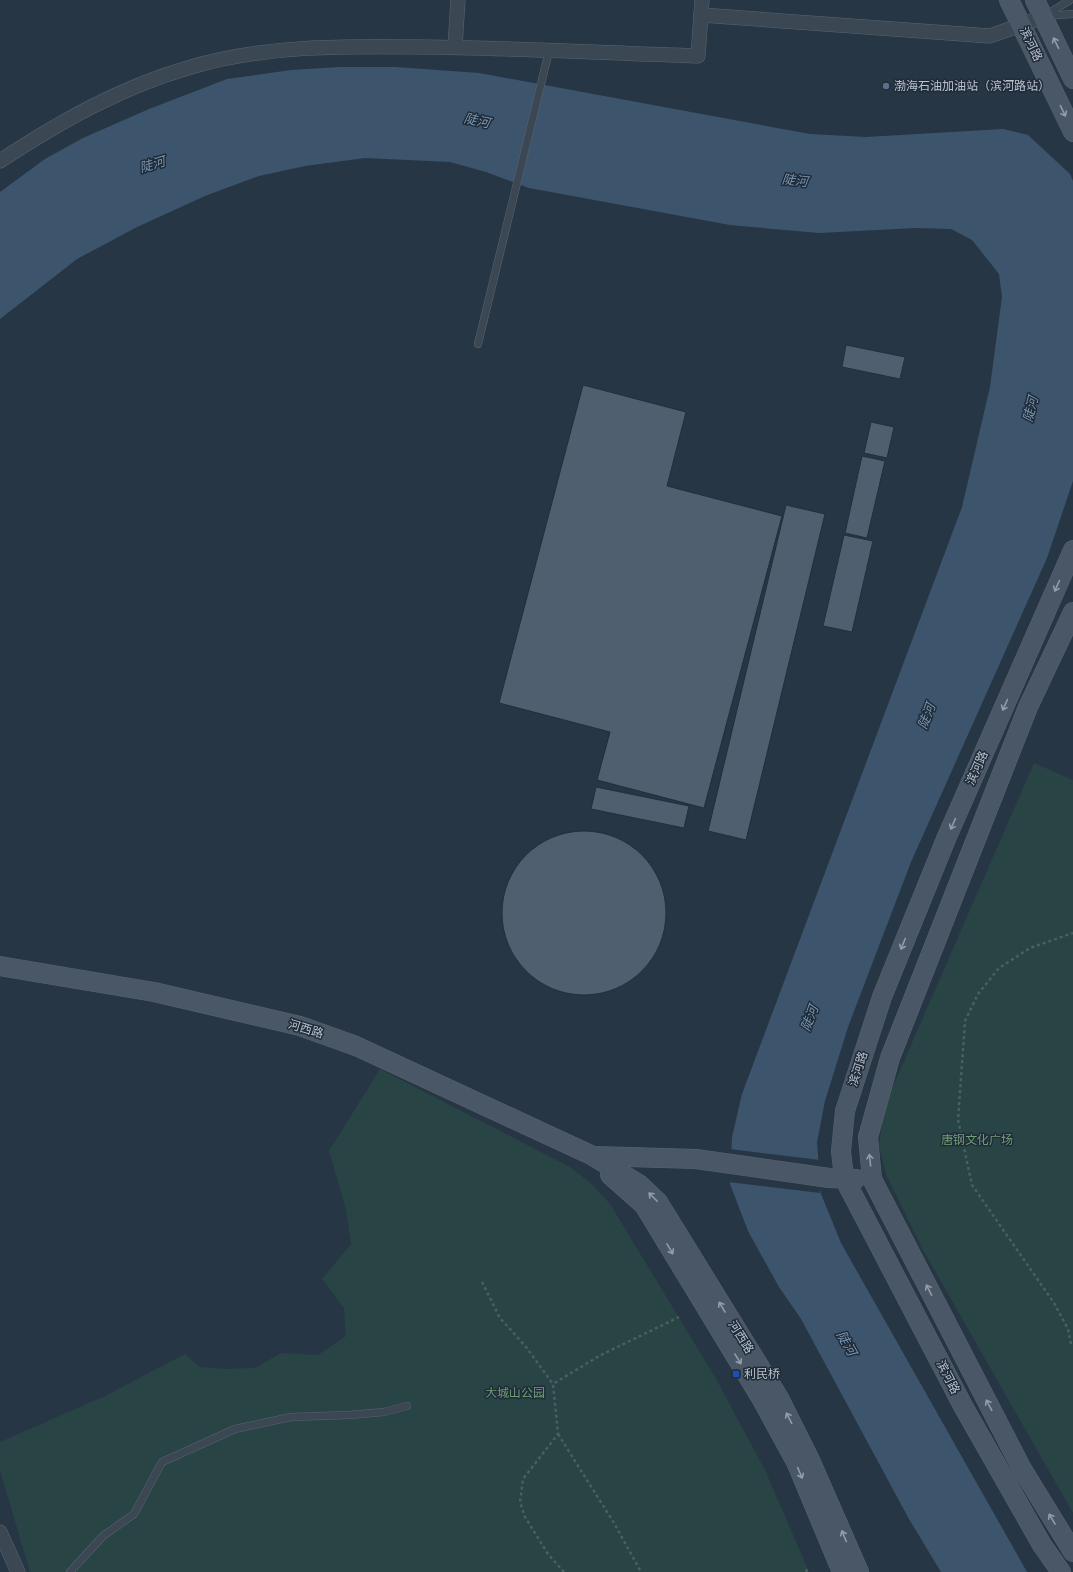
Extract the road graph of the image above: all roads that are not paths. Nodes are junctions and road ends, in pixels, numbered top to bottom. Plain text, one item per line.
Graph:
1 (458, 0) edge
2 (702, 0) edge
3 (1009, 0) edge
4 (1070, 0) edge
5 (1039, 8) edge
6 (1073, 14) edge
7 (701, 15) junction
8 (1021, 25) junction
9 (455, 47) junction
10 (549, 51) junction
11 (1073, 79) edge
12 (1073, 132) edge
13 (0, 161) edge
14 (478, 344) dead end
15 (1073, 550) edge
16 (1073, 612) edge
17 (0, 966) edge
18 (591, 1155) junction
19 (837, 1178) junction
20 (872, 1179) junction
21 (407, 1406) dead end
22 (0, 1532) edge
23 (1073, 1552) edge
24 (18, 1572) edge
25 (70, 1572) edge
26 (842, 1572) edge
27 (859, 1572) edge
28 (1062, 1572) edge

1 - 9 street
2 - 7 street
3 - 8 main road, 滨河路
4 - 5 lane
5 - 6 lane
5 - 8 street
11 -> 5 main road, 滨河路
7 - 8 street
7 - 10 street
8 -> 12 main road, 滨河路
9 - 10 street
9 - 13 street
10 - 14 lane
15 -> 19 main road, 滨河路
20 -> 16 main road, 滨河路
17 - 18 main road, 河西路
18 - 19 main road
18 -> 26 main road, 河西路
27 -> 18 main road, 河西路
19 - 20 main road
19 - 28 main road, 滨河路
23 -> 20 main road, 滨河路
21 - 25 lane
22 - 24 street

